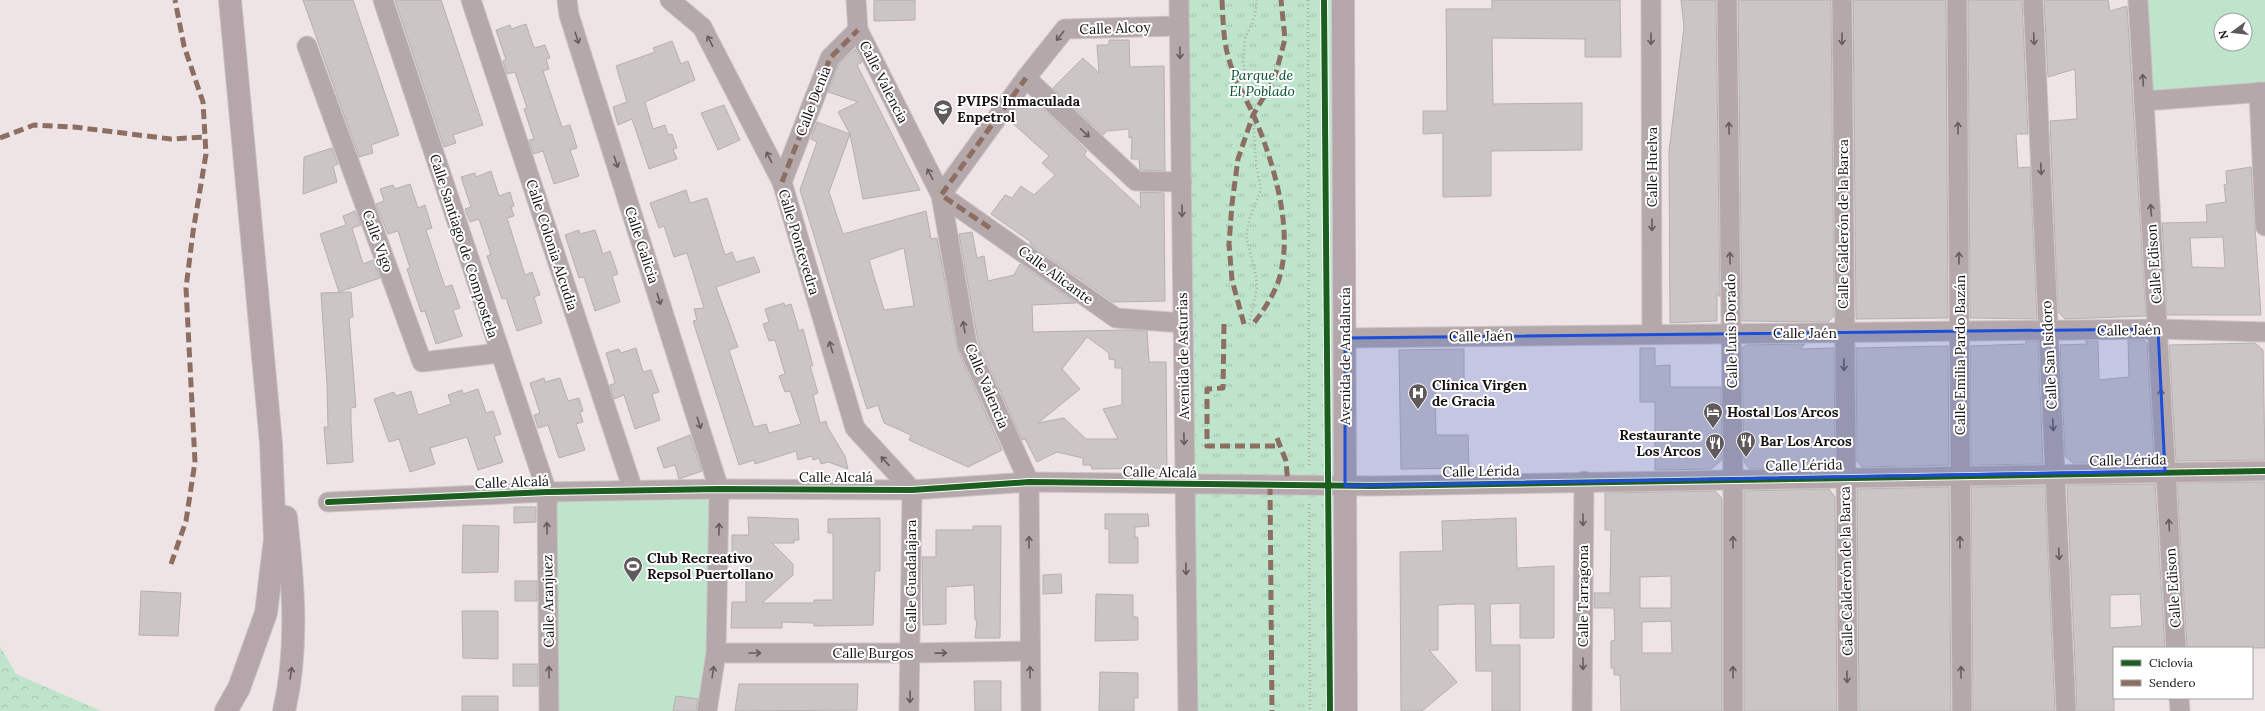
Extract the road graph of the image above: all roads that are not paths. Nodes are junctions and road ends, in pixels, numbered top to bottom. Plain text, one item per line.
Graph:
1 (230, 0) edge
2 (383, 0) edge
3 (471, 0) edge
4 (567, 0) edge
5 (670, 0) edge
6 (856, 0) edge
7 (1179, 0) edge
8 (1343, 0) edge
9 (1651, 0) edge
10 (1727, 0) edge
11 (1842, 0) edge
12 (1957, 0) edge
13 (2033, 0) edge
14 (2138, 0) edge
15 (1179, 26) junction
16 (858, 30) junction
17 (307, 46) dead end
18 (1026, 78) junction
19 (2262, 92) edge
20 (2144, 101) junction
21 (782, 182) junction
22 (1182, 182) junction
23 (941, 195) junction
24 (2265, 226) edge
25 (1183, 323) junction
26 (2158, 329) junction
27 (2048, 331) junction
28 (1960, 332) junction
29 (2265, 332) edge
30 (1844, 333) junction
31 (1652, 334) junction
32 (1731, 334) junction
33 (1345, 338) junction
34 (499, 353) junction
35 (271, 443) junction
36 (2265, 471) edge
37 (2165, 472) junction
38 (2055, 474) junction
39 (1960, 475) junction
40 (1845, 476) junction
41 (1733, 479) junction
42 (1584, 481) junction
43 (1029, 482) junction
44 (1185, 484) junction
45 (1344, 486) junction
46 (719, 489) junction
47 (632, 490) junction
48 (912, 490) junction
49 (547, 492) junction
50 (328, 502) dead end
51 (2176, 647) edge
52 (1030, 651) junction
53 (716, 653) junction
54 (911, 654) junction
55 (2179, 699) edge
56 (226, 711) edge
57 (284, 711) edge
58 (549, 711) edge
59 (707, 711) edge
60 (909, 711) edge
61 (1031, 711) edge
62 (1188, 711) edge
63 (1346, 711) edge
64 (1582, 711) edge
65 (1733, 711) edge
66 (1848, 711) edge
67 (1962, 711) edge
68 (2066, 711) edge
69 (2180, 711) edge

1 - 35 street
2 - 34 street, Calle Santiago de Compostela
3 - 47 street, Calle Colonia Alcudia
4 -> 46 street, Calle Galicia
21 -> 5 street, Calle Pontevedra
6 - 16 street
7 - 15 street, Avenida de Asturias
8 - 33 street, Avenida de Andalucía
9 -> 31 street, Calle Huelva
32 -> 10 street, Calle Luis Dorado
11 -> 30 street, Calle Calderón de la Barca
28 -> 12 street, Calle Emilia Pardo Bazán
13 -> 27 street, Calle San Isidoro
20 -> 14 street, Calle Edison
15 -> 18 street, Calle Alcoy
15 -> 22 street, Avenida de Asturias
16 - 21 street, Calle Denia
23 -> 16 street, Calle Valencia
17 - 34 street, Calle Vigo
18 -> 22 street
18 - 23 street, Calle Alcoy
19 - 20 street
19 - 24 street
26 -> 20 street, Calle Edison
48 -> 21 street, Calle Pontevedra
22 -> 25 street, Avenida de Asturias
23 - 25 street, Calle Alicante
43 -> 23 street, Calle Valencia
25 -> 44 street, Avenida de Asturias
26 - 27 street, Calle Jaén
26 - 29 street, Calle Jaén
37 -> 26 street, Calle Edison
27 - 28 street, Calle Jaén
27 -> 38 street, Calle San Isidoro
28 - 30 street, Calle Jaén
28 - 39 street, Calle Emilia Pardo Bazán
30 - 32 street, Calle Jaén
30 -> 40 street, Calle Calderón de la Barca
31 - 32 street, Calle Jaén
31 - 33 street, Calle Jaén
32 - 41 street, Calle Luis Dorado
33 - 45 street, Avenida de Andalucía
34 - 49 street, Calle Santiago de Compostela
35 - 56 street
57 -> 35 street
36 - 37 street, Calle Lérida
37 - 38 street, Calle Lérida
51 -> 37 street, Calle Edison
38 - 39 street, Calle Lérida
38 -> 68 street, Calle San Isidoro
39 - 40 street, Calle Lérida
67 -> 39 street, Calle Emilia Pardo Bazán
40 - 41 street, Calle Lérida
40 -> 66 street, Calle Calderón de la Barca
41 - 42 street, Calle Lérida
65 -> 41 street, Calle Luis Dorado
42 - 45 street, Calle Lérida
42 -> 64 street, Calle Tarragona
43 - 44 street, Calle Alcalá
43 - 48 street, Calle Alcalá
52 -> 43 street, Calle Valencia
44 - 45 street, Calle Alcalá
44 -> 62 street, Avenida de Asturias
45 - 63 street, Avenida de Andalucía
46 - 47 street, Calle Alcalá
46 - 48 street, Calle Alcalá
53 -> 46 street, Calle Galicia
47 - 49 street, Calle Alcalá
48 - 54 street, Calle Guadalajara
49 - 50 street, Calle Alcalá
58 -> 49 street, Calle Aranjuez
54 -> 52 street, Calle Burgos
61 -> 52 street, Calle Valencia
53 -> 54 street, Calle Burgos
59 -> 53 street, Calle Galicia
54 -> 60 street, Calle Guadalajara
55 - 69 street

